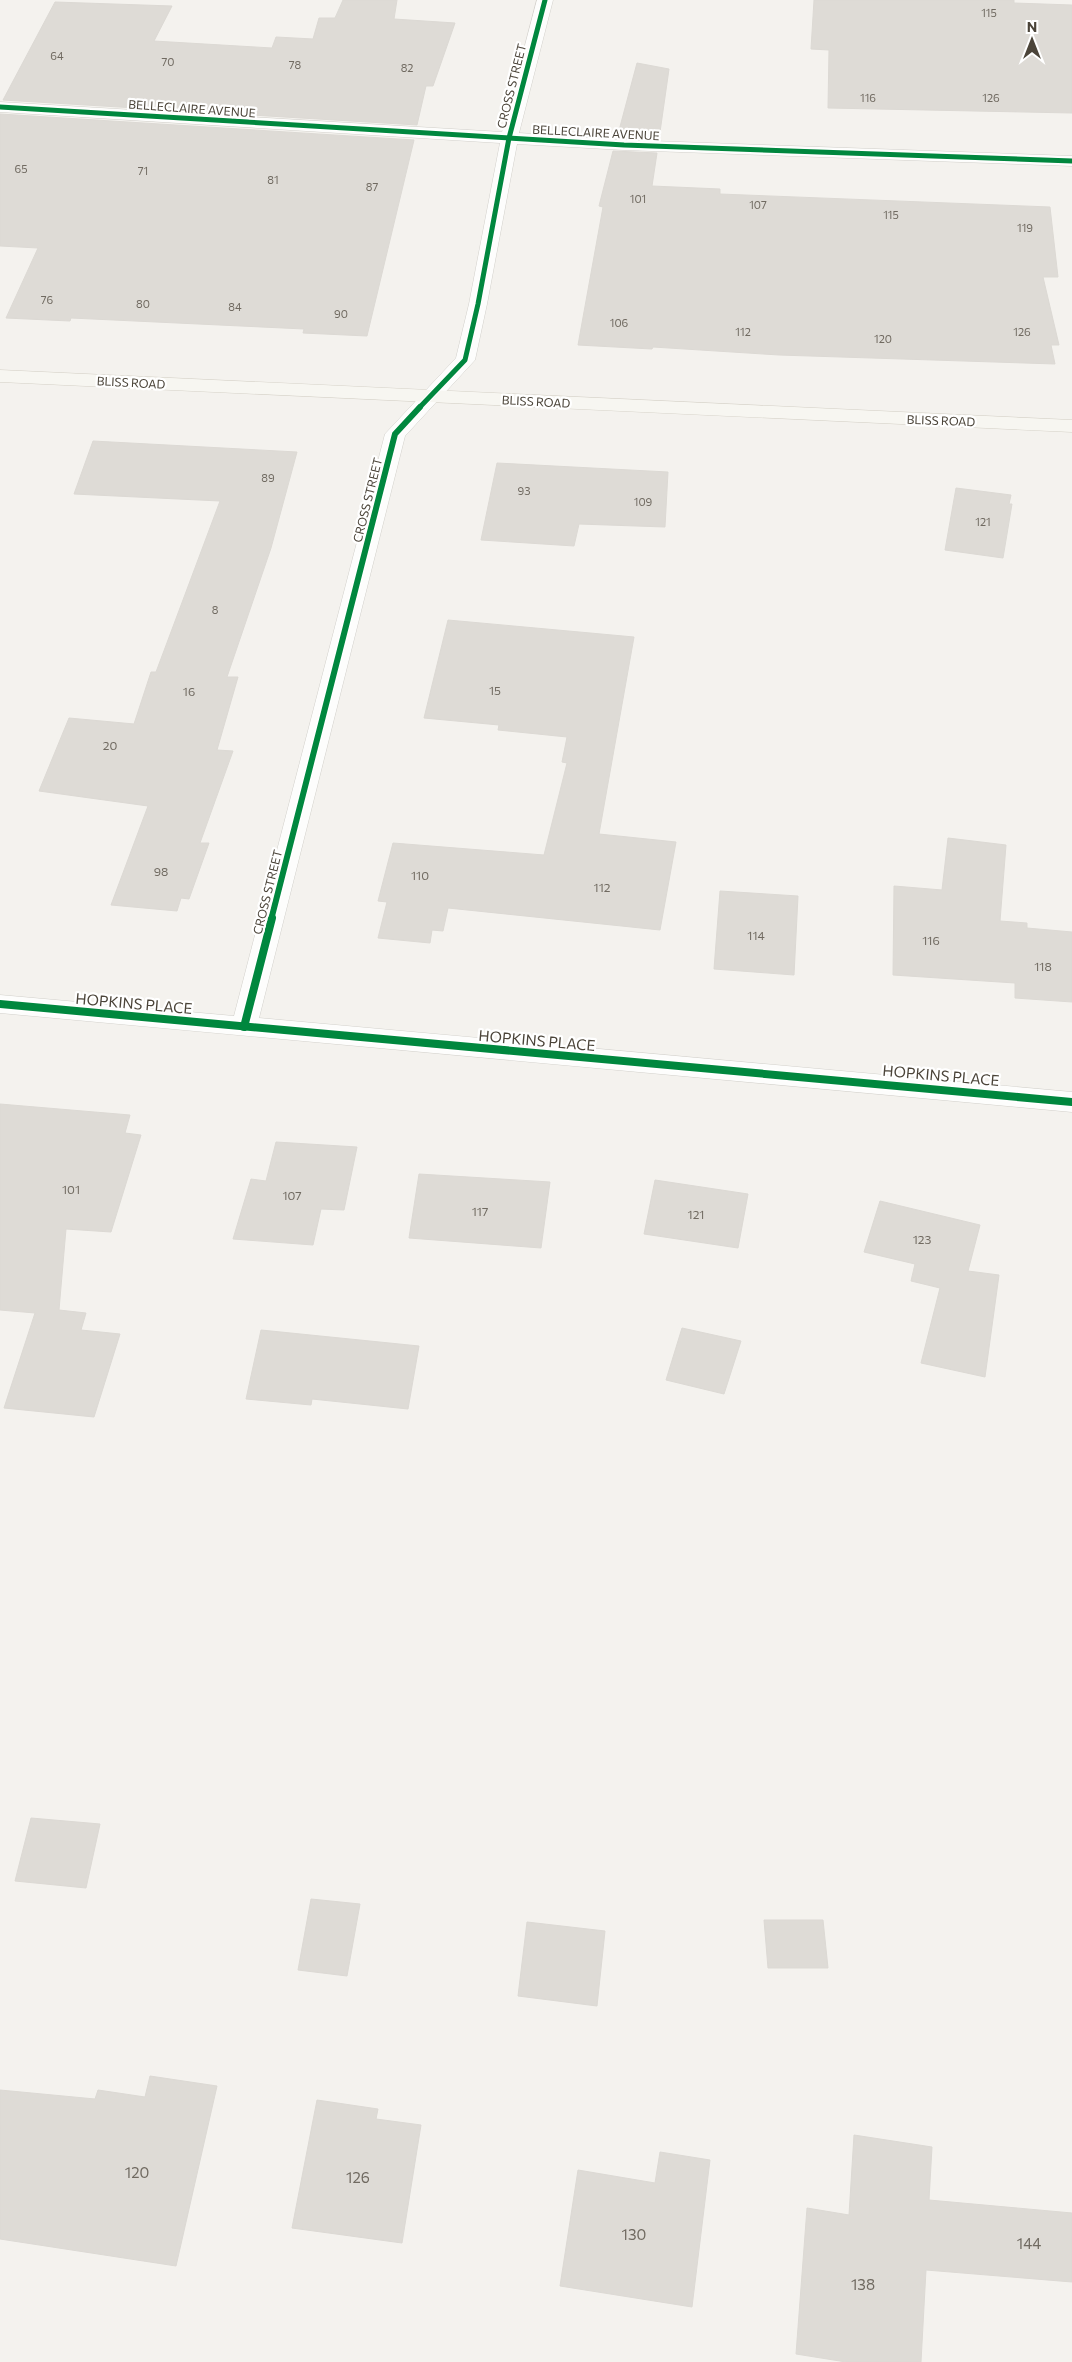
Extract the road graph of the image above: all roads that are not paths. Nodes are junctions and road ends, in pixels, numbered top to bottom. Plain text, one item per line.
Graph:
1 (545, 0) edge
2 (0, 107) edge
3 (509, 138) junction
4 (1072, 161) edge
5 (0, 376) edge
6 (431, 396) junction
7 (1072, 426) edge
8 (0, 1004) edge
9 (244, 1027) junction
10 (1072, 1102) edge

1 - 3 street, CROSS STREET
2 - 3 street, BELLECLAIRE AVENUE
3 - 4 street, BELLECLAIRE AVENUE
3 - 6 street, CROSS STREET
5 - 6 main road, BLISS ROAD
6 - 7 main road, BLISS ROAD
6 - 9 street, CROSS STREET
8 - 9 street, HOPKINS PLACE
9 - 10 street, HOPKINS PLACE

